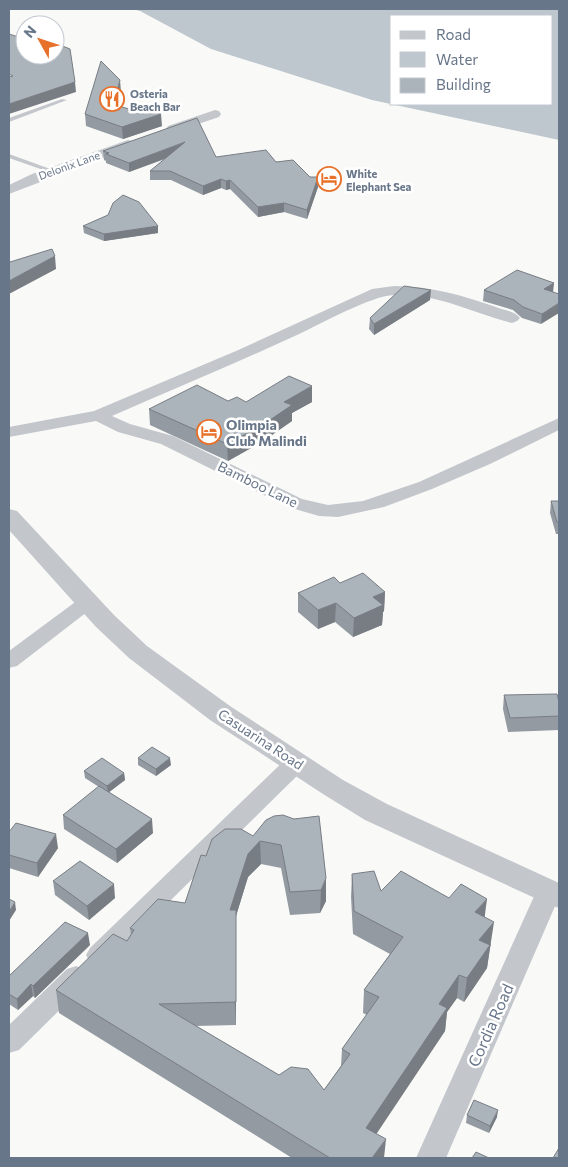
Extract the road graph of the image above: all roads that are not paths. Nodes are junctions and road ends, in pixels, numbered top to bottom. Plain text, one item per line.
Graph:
1 (64, 100) dead end
2 (215, 114) dead end
3 (9, 120) edge
4 (158, 133) edge
5 (140, 140) edge
6 (9, 156) edge
7 (51, 171) junction
8 (9, 190) edge
9 (512, 318) dead end
10 (98, 416) junction
11 (559, 423) edge
12 (9, 432) edge
13 (9, 516) edge
14 (89, 601) junction
15 (9, 661) edge
16 (296, 763) junction
17 (554, 894) edge
18 (9, 1042) edge
19 (431, 1158) edge

1 - 3 lane
2 - 4 street
5 - 7 street, Delonix Lane
6 - 7 lane
7 - 8 street, Delonix Lane
9 - 10 street
10 - 11 street, Bamboo Lane
10 - 12 street
13 - 14 street, Casuarina Road
14 - 15 street
14 - 16 street, Casuarina Road
16 - 17 street, Casuarina Road
16 - 18 street
17 - 19 street, Cordia Road

